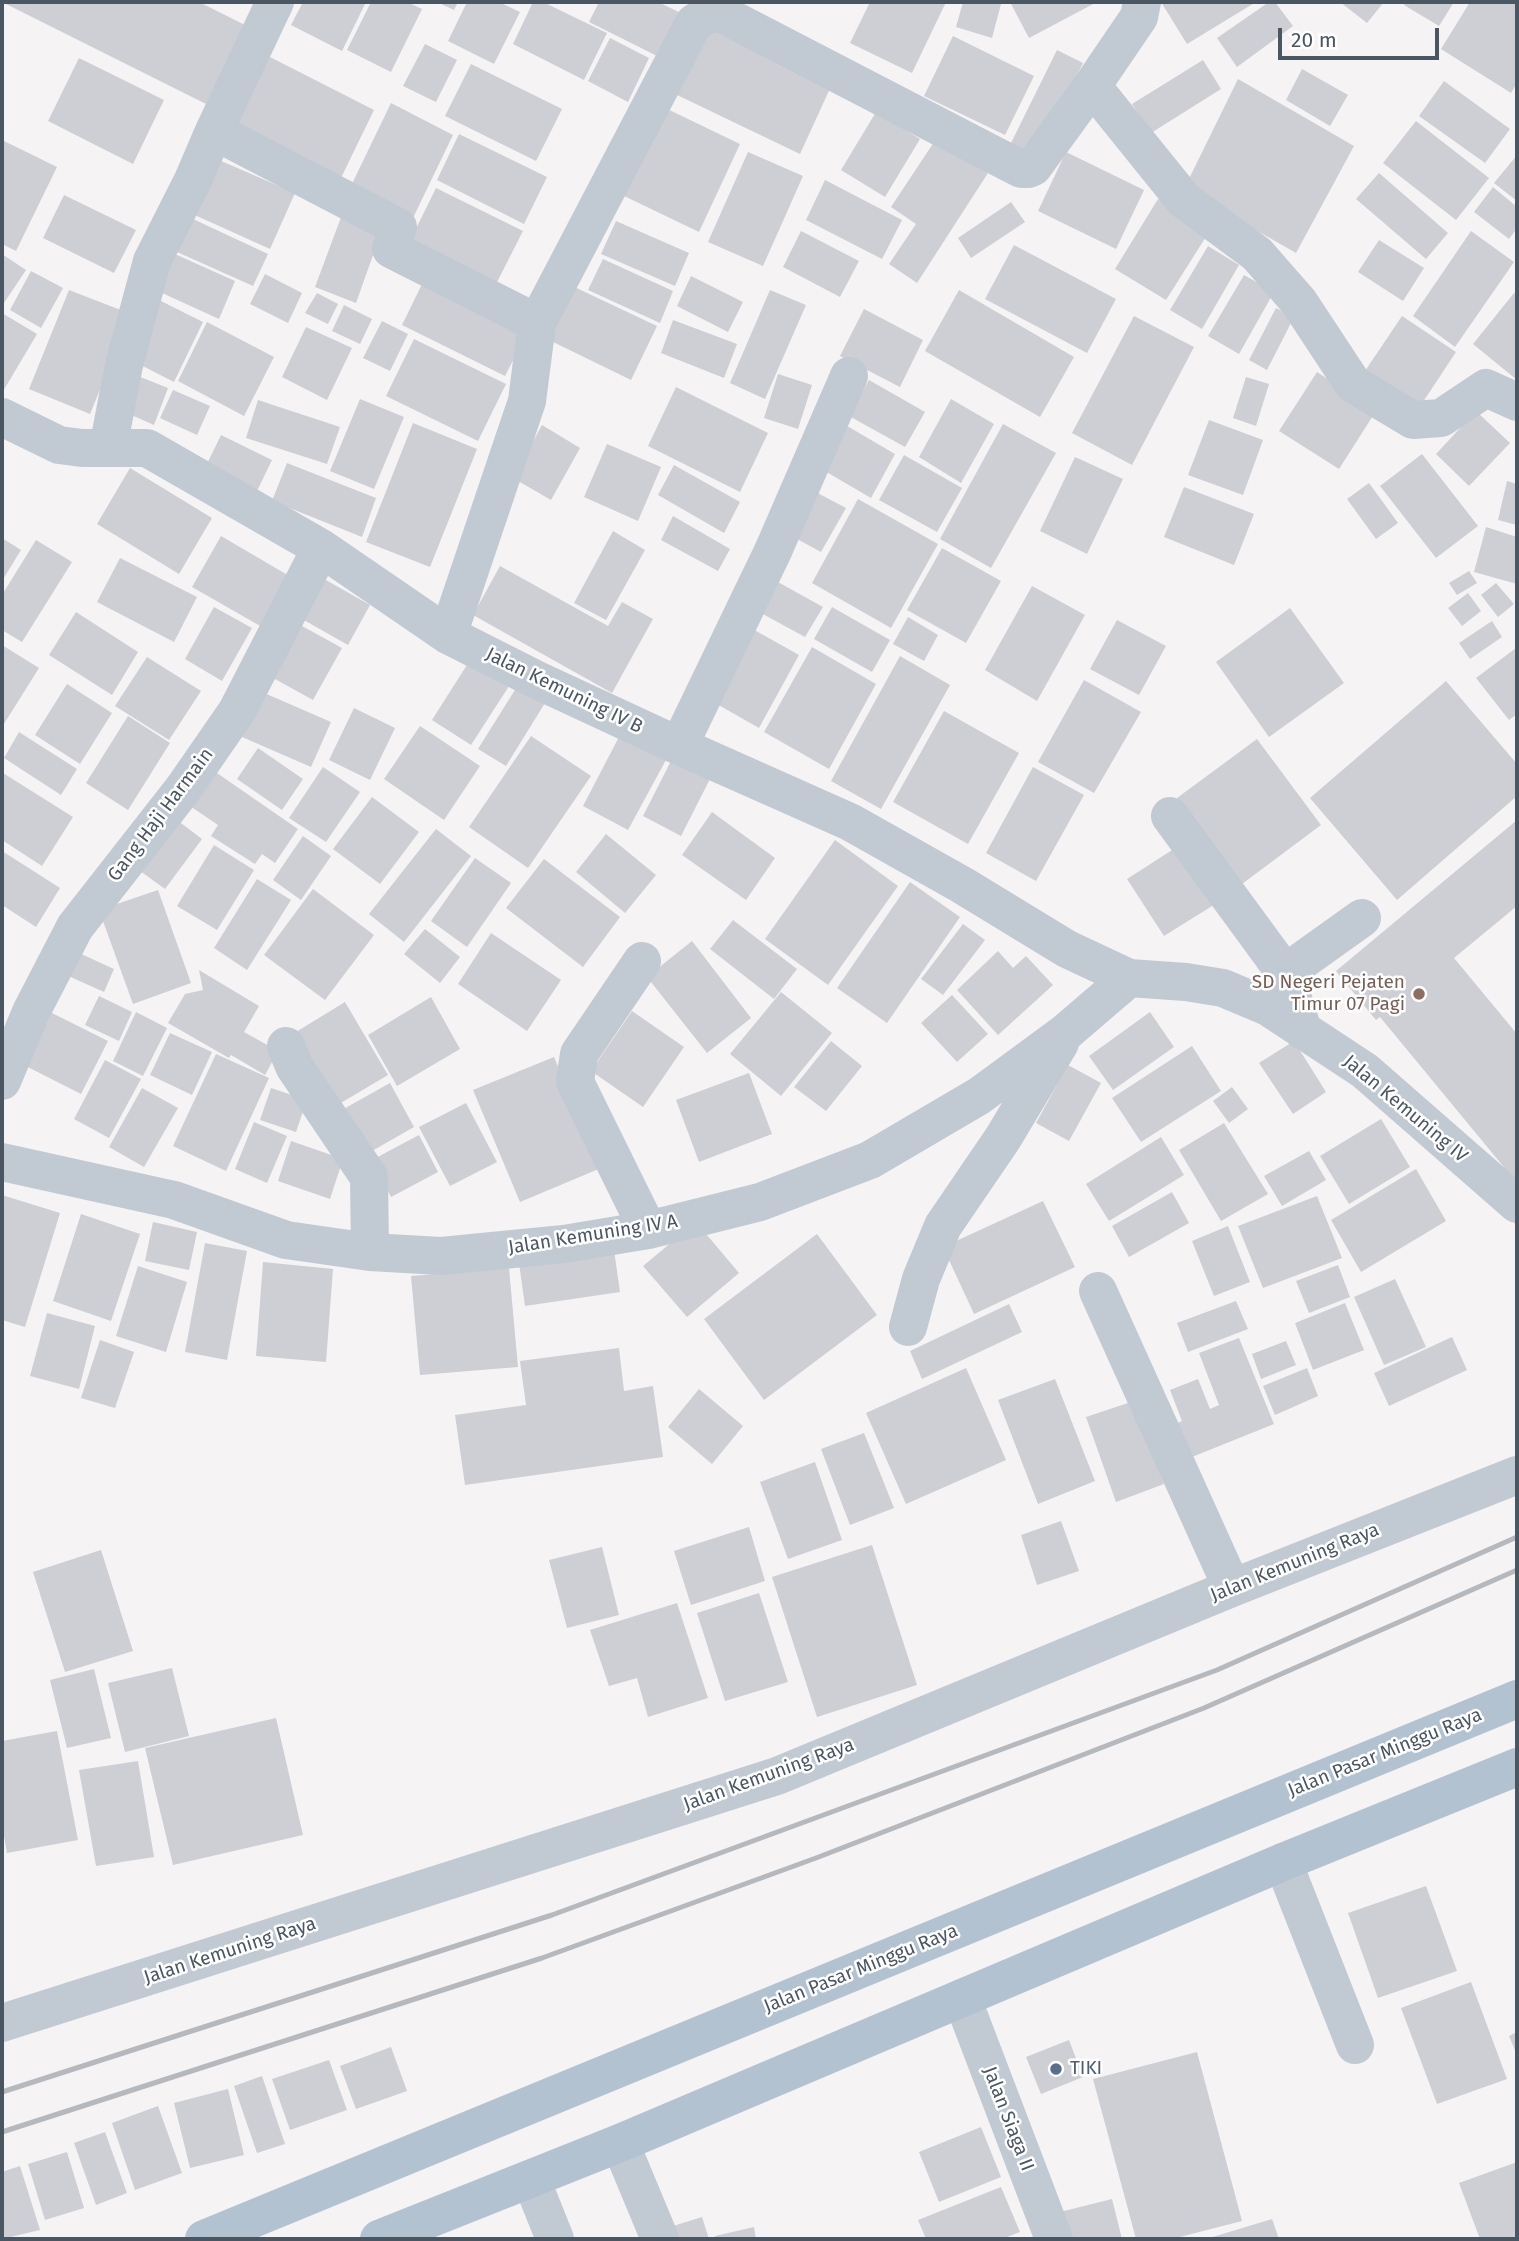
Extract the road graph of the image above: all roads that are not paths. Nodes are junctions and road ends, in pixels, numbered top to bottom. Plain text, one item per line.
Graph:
1 (1142, 2) edge
2 (272, 3) edge
3 (1092, 86) junction
4 (214, 131) junction
5 (537, 323) junction
6 (849, 376) dead end
7 (1517, 402) edge
8 (2, 418) edge
9 (108, 448) junction
10 (321, 548) junction
11 (448, 635) junction
12 (678, 746) junction
13 (1170, 817) dead end
14 (1362, 918) dead end
15 (642, 961) dead end
16 (1285, 973) junction
17 (1129, 978) junction
18 (1304, 1031) junction
19 (1066, 1032) junction
20 (286, 1046) dead end
21 (2, 1081) edge
22 (2, 1162) edge
23 (1517, 1204) edge
24 (648, 1230) junction
25 (370, 1252) junction
26 (1098, 1290) dead end
27 (908, 1327) dead end
28 (1517, 1475) edge
29 (1232, 1588) junction
30 (1517, 1699) edge
31 (1517, 1767) edge
32 (1290, 1879) junction
33 (968, 2015) junction
34 (2, 2023) edge
35 (1355, 2045) dead end
36 (620, 2143) junction
37 (531, 2179) junction
38 (1051, 2230) edge
39 (553, 2233) edge
40 (659, 2237) edge
41 (386, 2238) edge
42 (204, 2239) edge

1 - 3 street
2 - 4 street
3 - 5 street
3 - 7 street
4 - 5 street
4 - 9 street
5 - 11 street
6 - 12 street
8 - 9 street, Jalan Kemuning IV B
9 - 10 street, Jalan Kemuning IV B
10 - 11 street, Jalan Kemuning IV B
10 - 21 street, Gang Haji Harmain
11 - 12 street, Jalan Kemuning IV B
12 - 17 street, Jalan Kemuning IV B
13 - 16 street
14 - 16 street
15 - 24 street
16 - 18 street
17 - 18 street, Jalan Kemuning IV
17 - 19 street, Jalan Kemuning IV A
18 - 23 street, Jalan Kemuning IV
19 - 24 street, Jalan Kemuning IV A
19 - 27 street
20 - 25 street
22 - 25 street, Jalan Kemuning IV A
24 - 25 street, Jalan Kemuning IV A
26 - 29 street
28 - 29 street, Jalan Kemuning Raya
29 - 34 street, Jalan Kemuning Raya
30 - 42 main road, Jalan Pasar Minggu Raya
31 - 32 main road
32 - 33 main road
32 - 35 street
33 - 36 main road
33 - 38 street, Jalan Siaga II
36 - 37 main road
36 - 40 street
37 - 39 street
37 - 41 main road

